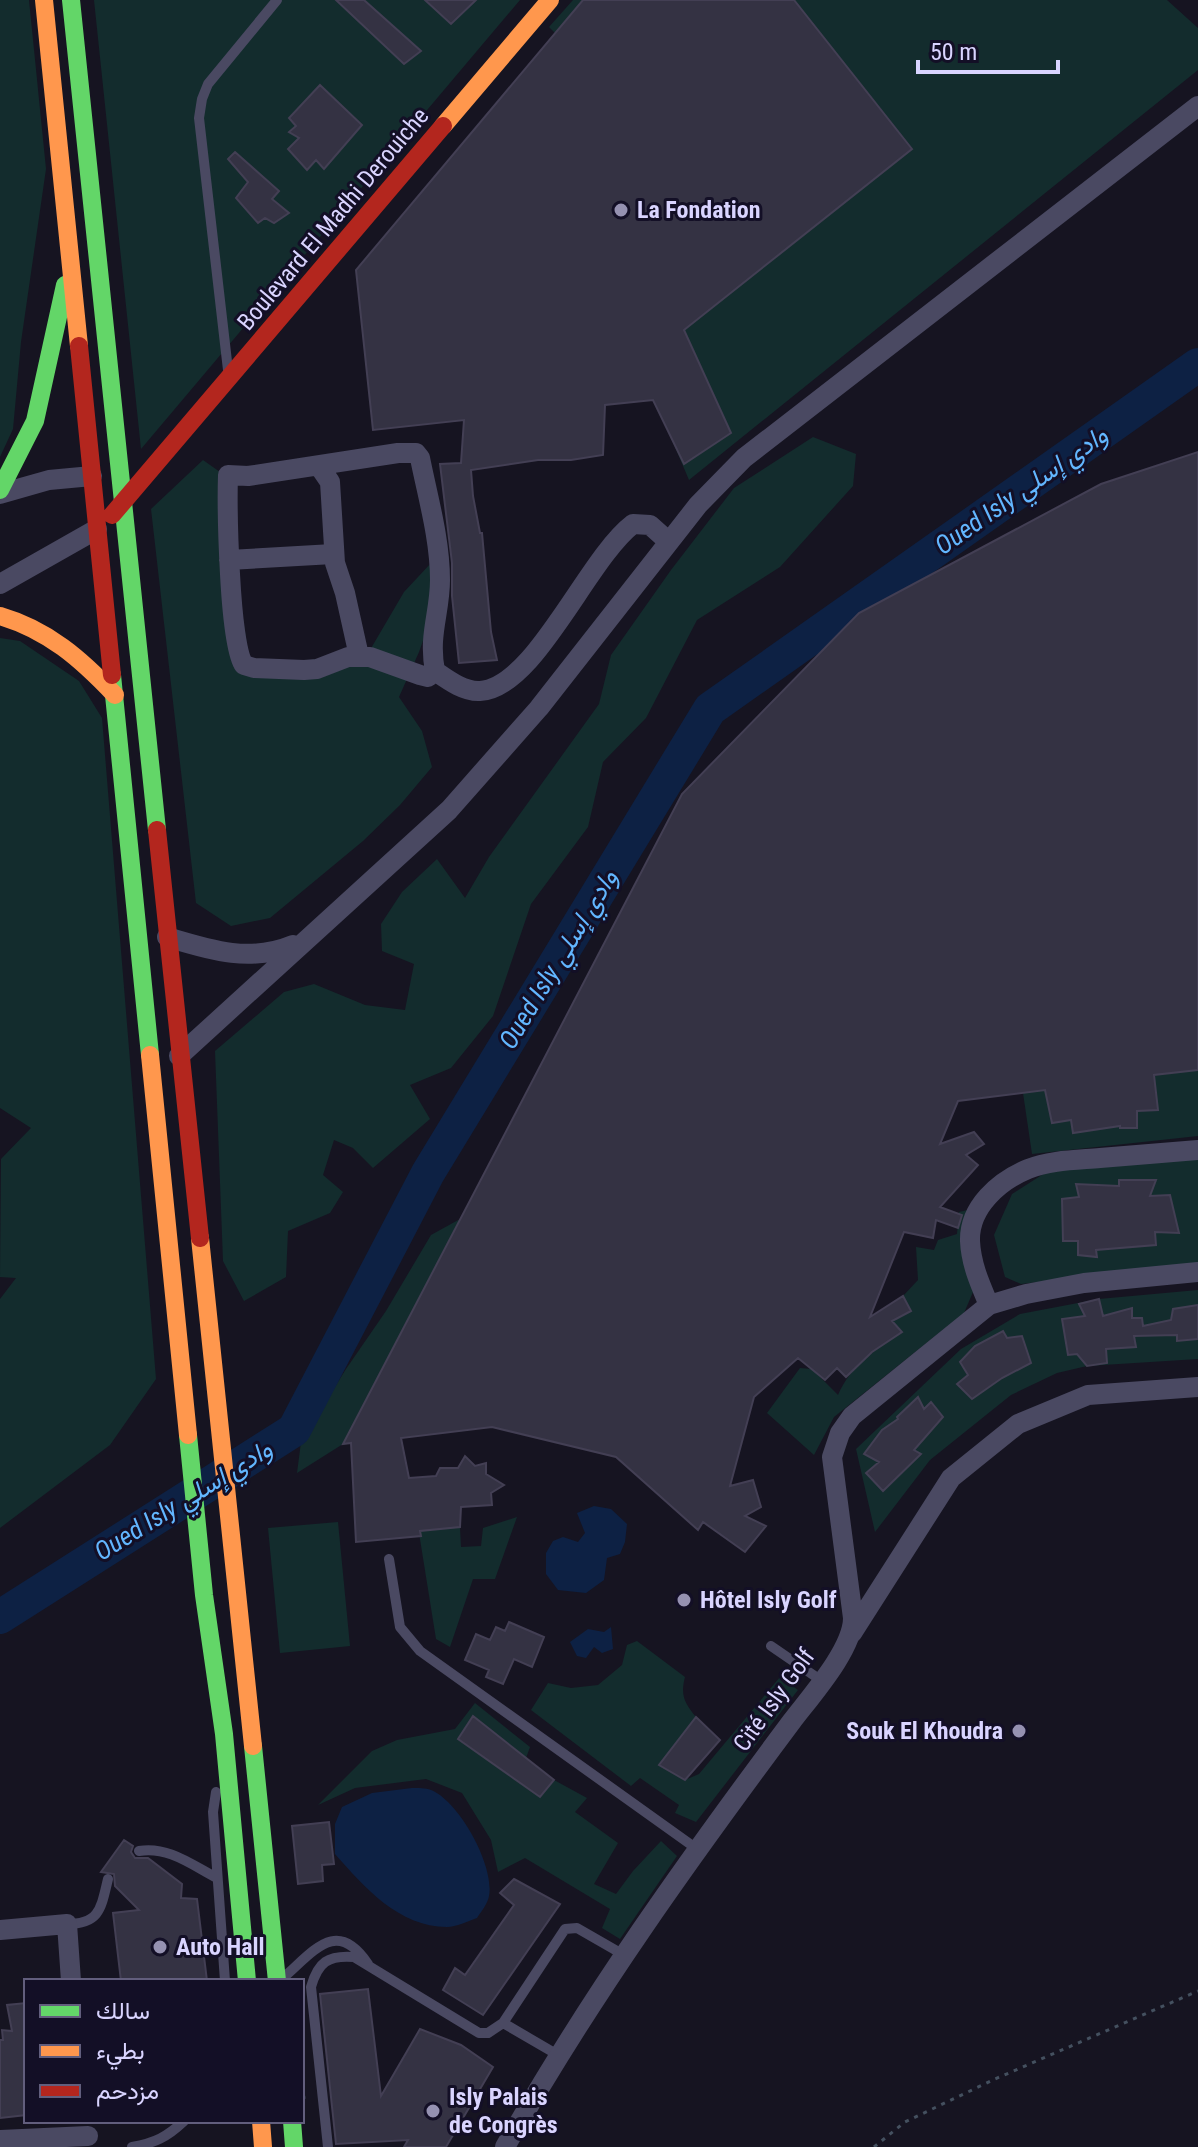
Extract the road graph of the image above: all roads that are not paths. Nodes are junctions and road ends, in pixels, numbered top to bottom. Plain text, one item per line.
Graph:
1 (44, 0) edge
2 (71, 0) edge
3 (277, 0) edge
4 (550, 0) edge
5 (1198, 106) edge
6 (71, 259) junction
7 (229, 378) junction
8 (319, 466) junction
9 (153, 468) junction
10 (118, 473) junction
11 (92, 476) junction
12 (0, 492) edge
13 (122, 507) junction
14 (97, 529) junction
15 (669, 542) junction
16 (333, 554) junction
17 (229, 560) junction
18 (0, 584) edge
19 (0, 616) edge
20 (359, 656) junction
21 (435, 671) junction
22 (115, 695) junction
23 (167, 937) junction
24 (304, 941) junction
25 (179, 1056) junction
26 (1198, 1150) edge
27 (1198, 1272) edge
28 (989, 1305) junction
29 (1198, 1387) edge
30 (389, 1559) dead end
31 (851, 1635) junction
32 (771, 1646) dead end
33 (822, 1681) junction
34 (224, 1734) junction
35 (697, 1849) junction
36 (139, 1851) dead end
37 (217, 1878) junction
38 (108, 1879) dead end
39 (67, 1924) junction
40 (0, 1930) edge
41 (624, 1955) junction
42 (370, 1967) junction
43 (71, 1979) edge
44 (225, 1979) edge
45 (247, 1979) edge
46 (278, 1979) edge
47 (280, 1979) edge
48 (503, 2023) junction
49 (558, 2055) junction
50 (182, 2123) edge
51 (261, 2123) edge
52 (292, 2123) edge
53 (88, 2135) edge
54 (0, 2140) edge
55 (132, 2147) edge
56 (263, 2147) edge
57 (294, 2147) edge
58 (328, 2147) edge
59 (505, 2147) edge

1 - 6 main road
2 - 10 main road
3 - 7 lane
4 - 7 main road, Boulevard El Madhi Derouiche
5 - 15 street
6 - 11 main road
6 - 12 main road
7 - 9 main road, Boulevard El Madhi Derouiche
8 - 16 street
8 - 17 street
8 - 21 street
9 - 10 main road
9 - 13 main road, Boulevard El Madhi Derouiche
10 - 11 main road
10 - 13 main road
11 - 12 street
11 - 14 main road
13 - 14 main road, Boulevard El Madhi Derouiche
13 - 23 main road
14 - 18 street
14 - 22 main road
15 - 21 street
15 - 24 street
16 - 17 street
16 - 20 street
17 - 20 street
19 - 22 main road
20 - 21 street
22 - 34 main road
23 - 24 street
23 - 25 main road
24 - 25 street
25 - 46 main road
26 - 28 street
27 - 28 street
28 - 31 street
29 - 31 street, Cité Isly Golf
30 - 35 lane
31 - 33 street, Cité Isly Golf
32 - 33 lane
33 - 35 street, Cité Isly Golf
34 - 37 lane
34 - 45 main road
35 - 41 street, Cité Isly Golf
36 - 37 lane
37 - 44 lane
38 - 39 lane
39 - 40 street
39 - 43 street
41 - 48 lane
41 - 49 street, Cité Isly Golf
42 - 47 lane
42 - 48 lane
42 - 58 lane
48 - 49 lane
49 - 59 street, Cité Isly Golf
50 - 55 lane
51 - 56 main road
52 - 57 main road
53 - 54 street

